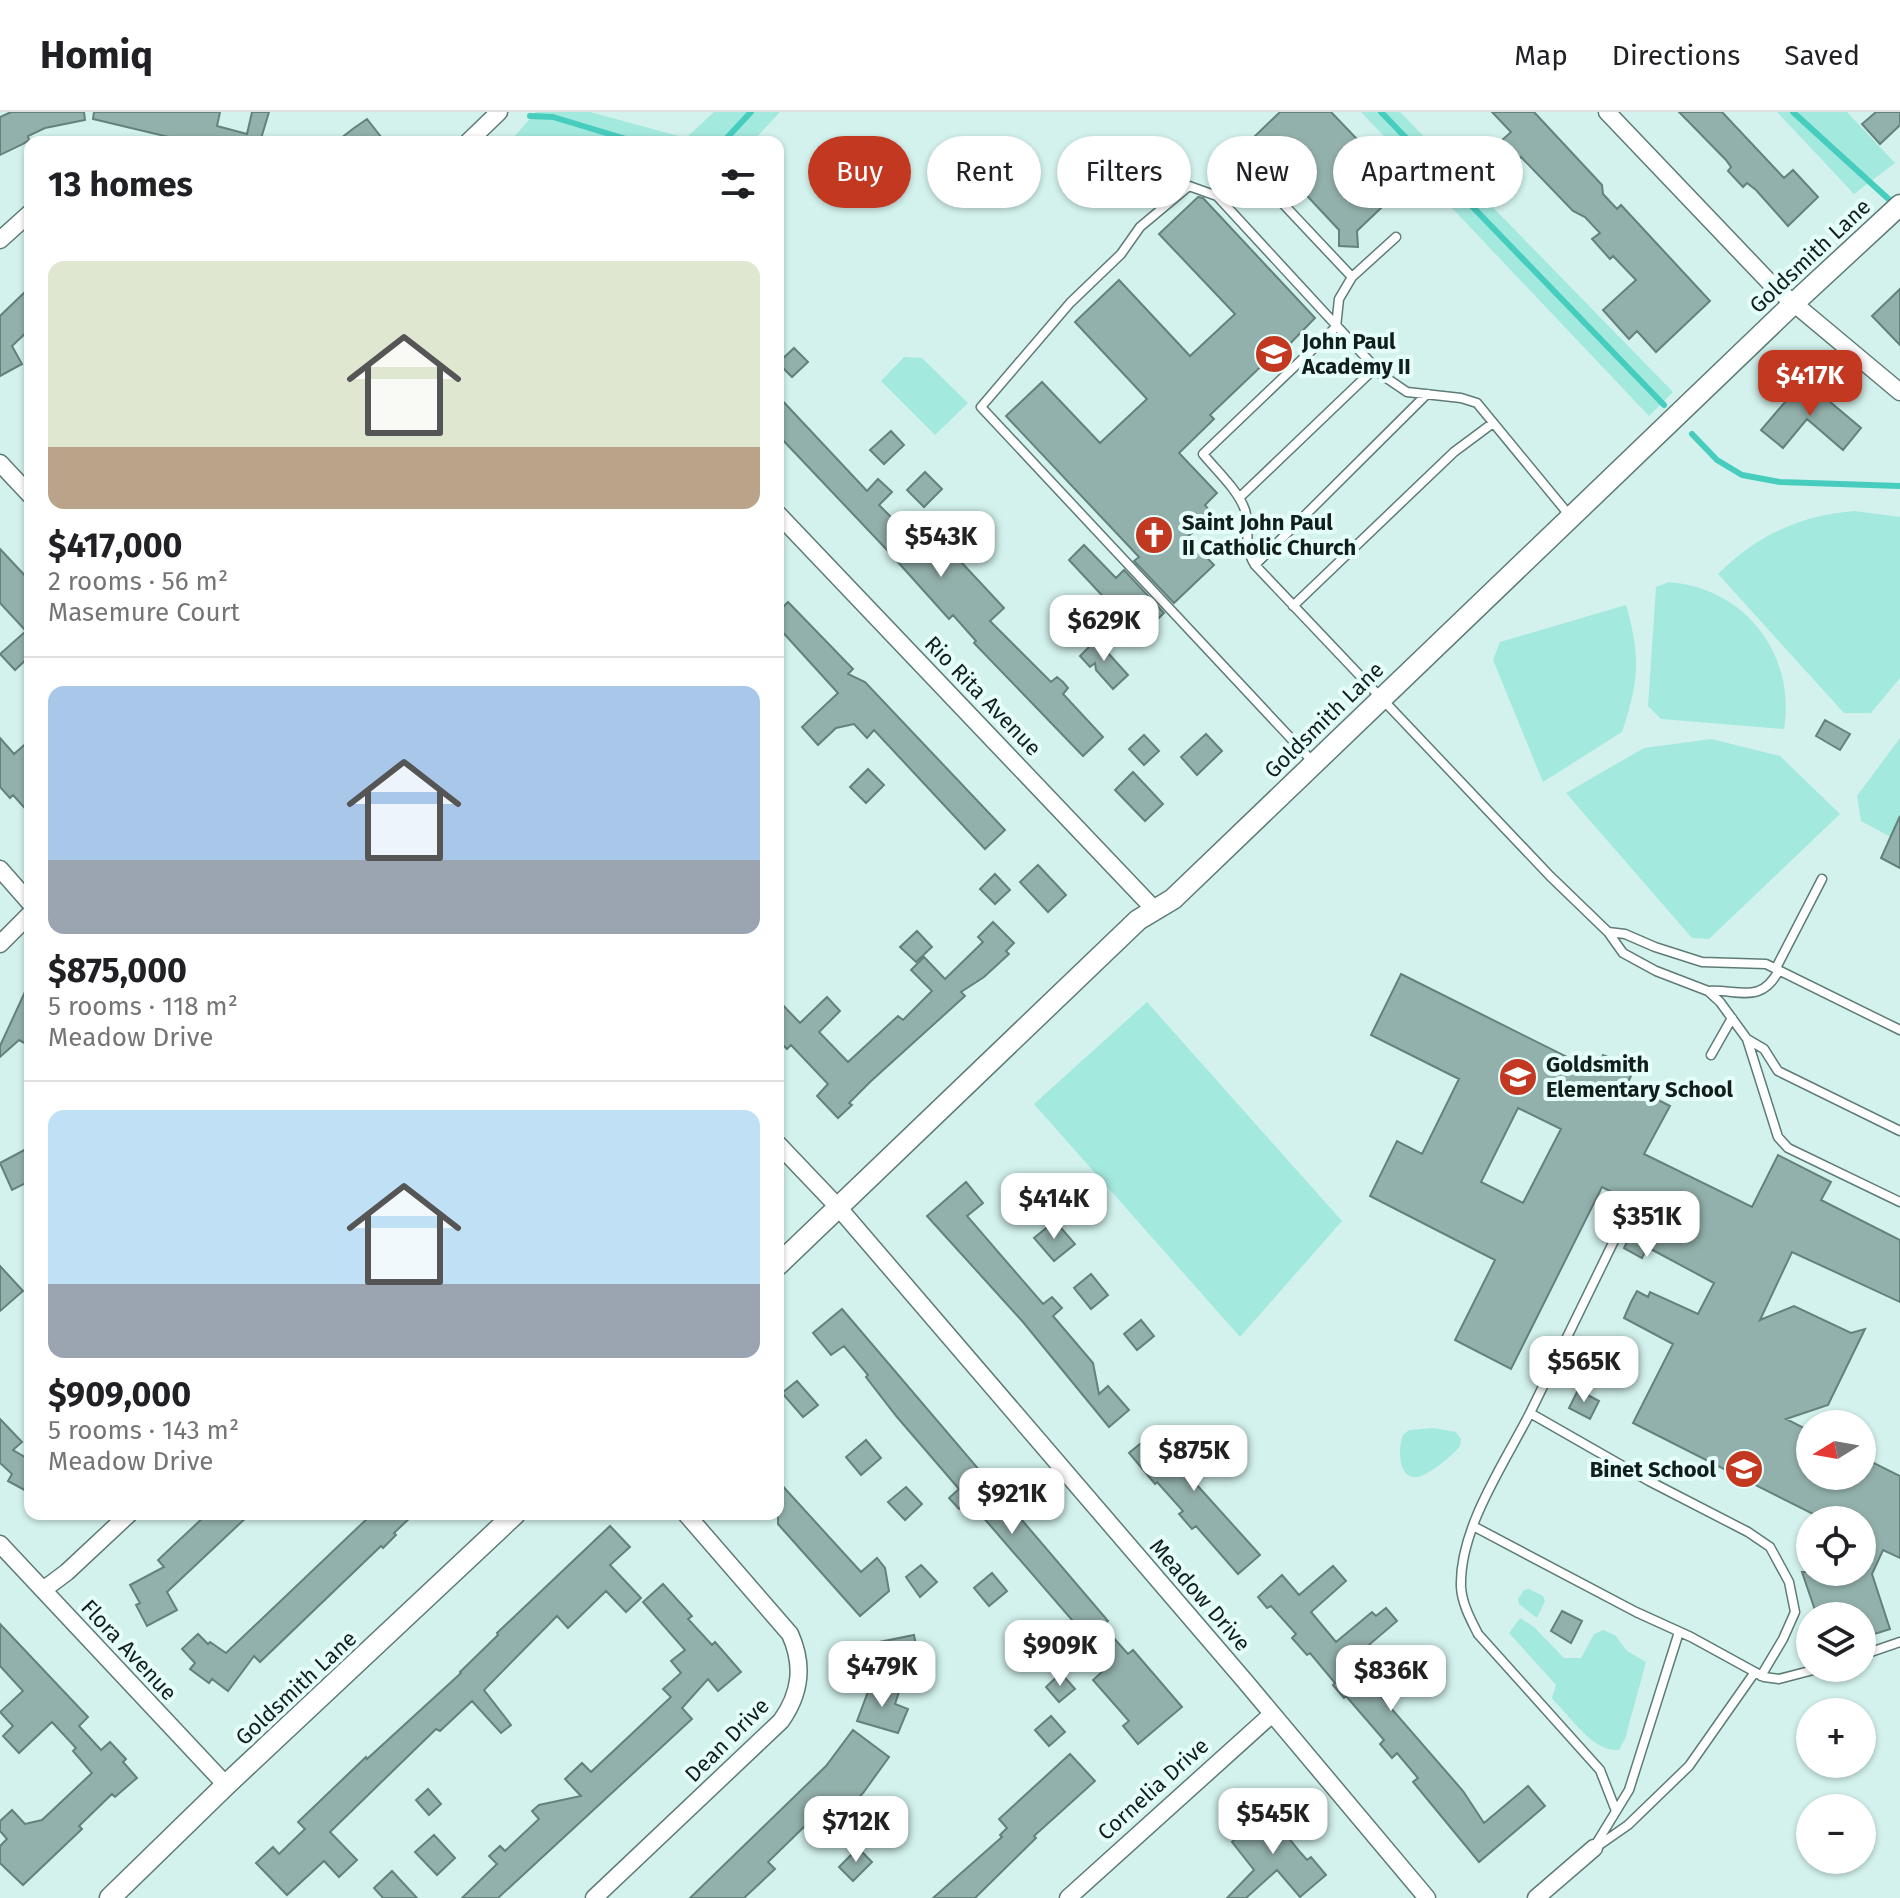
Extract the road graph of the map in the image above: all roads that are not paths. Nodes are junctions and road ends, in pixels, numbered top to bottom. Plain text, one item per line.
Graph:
1 (499, 112) edge
2 (1607, 112) edge
3 (474, 136) edge
4 (1207, 192) edge
5 (1900, 205) edge
6 (1228, 208) edge
7 (1287, 208) edge
8 (24, 218) edge
9 (1396, 237) dead end
10 (0, 240) edge
11 (1352, 277) junction
12 (1793, 304) junction
13 (1336, 327) junction
14 (1375, 368) junction
15 (1900, 392) edge
16 (1427, 394) junction
17 (1493, 423) junction
18 (0, 463) edge
19 (24, 489) edge
20 (1239, 498) junction
21 (1571, 517) junction
22 (784, 520) edge
23 (1255, 565) junction
24 (1293, 606) junction
25 (1381, 698) junction
26 (1314, 763) junction
27 (0, 869) edge
28 (1822, 879) dead end
29 (24, 896) edge
30 (1155, 910) junction
31 (24, 920) edge
32 (1608, 932) junction
33 (0, 944) edge
34 (1777, 969) junction
35 (1708, 991) junction
36 (1732, 1018) junction
37 (1900, 1030) edge
38 (1747, 1039) junction
39 (1711, 1055) dead end
40 (1900, 1131) edge
41 (784, 1150) edge
42 (1900, 1202) edge
43 (838, 1207) junction
44 (1629, 1210) dead end
45 (784, 1259) edge
46 (1530, 1413) junction
47 (123, 1520) edge
48 (509, 1520) edge
49 (691, 1520) edge
50 (1473, 1526) junction
51 (0, 1544) edge
52 (43, 1590) junction
53 (1679, 1632) junction
54 (1900, 1642) edge
55 (1876, 1650) edge
56 (1758, 1674) junction
57 (1796, 1675) edge
58 (1271, 1715) junction
59 (226, 1785) junction
60 (1616, 1811) junction
61 (1594, 1848) junction
62 (110, 1898) edge
63 (594, 1898) edge
64 (1068, 1898) edge
65 (1427, 1898) edge
66 (1536, 1898) edge

1 - 3 street
2 - 12 street
4 - 26 lane
5 - 12 street, Goldsmith Lane
6 - 13 lane
7 - 11 lane
8 - 10 street
9 - 11 lane
11 - 13 lane
12 - 15 street
12 - 21 street, Goldsmith Lane
13 - 14 lane
13 - 20 lane
14 - 16 lane
14 - 20 lane
16 - 17 lane
16 - 23 lane
17 - 21 lane
17 - 24 lane
18 - 19 street
20 - 23 lane
21 - 25 street, Goldsmith Lane
22 - 30 street, Rio Rita Avenue
23 - 24 lane
24 - 25 lane
25 - 26 street, Goldsmith Lane
25 - 32 lane
26 - 30 street, Goldsmith Lane
27 - 29 street
28 - 34 lane
30 - 43 street, Goldsmith Lane
31 - 33 street
32 - 34 lane
32 - 35 lane
34 - 35 lane
34 - 37 lane
35 - 36 lane
36 - 38 lane
36 - 39 lane
38 - 40 lane
38 - 42 lane
41 - 43 street, Meadow Drive
43 - 45 street, Goldsmith Lane
43 - 58 street, Meadow Drive
44 - 46 lane
46 - 50 lane
46 - 56 lane
47 - 52 street
48 - 59 street, Goldsmith Lane
49 - 63 street, Dean Drive
50 - 53 lane
50 - 60 lane
51 - 52 street, Flora Avenue
52 - 59 street, Flora Avenue
53 - 56 lane
53 - 60 lane
54 - 55 lane
56 - 57 lane
56 - 61 lane
58 - 64 street, Cornelia Drive
58 - 65 street, Meadow Drive
59 - 62 street, Goldsmith Lane
60 - 61 lane
61 - 66 street

